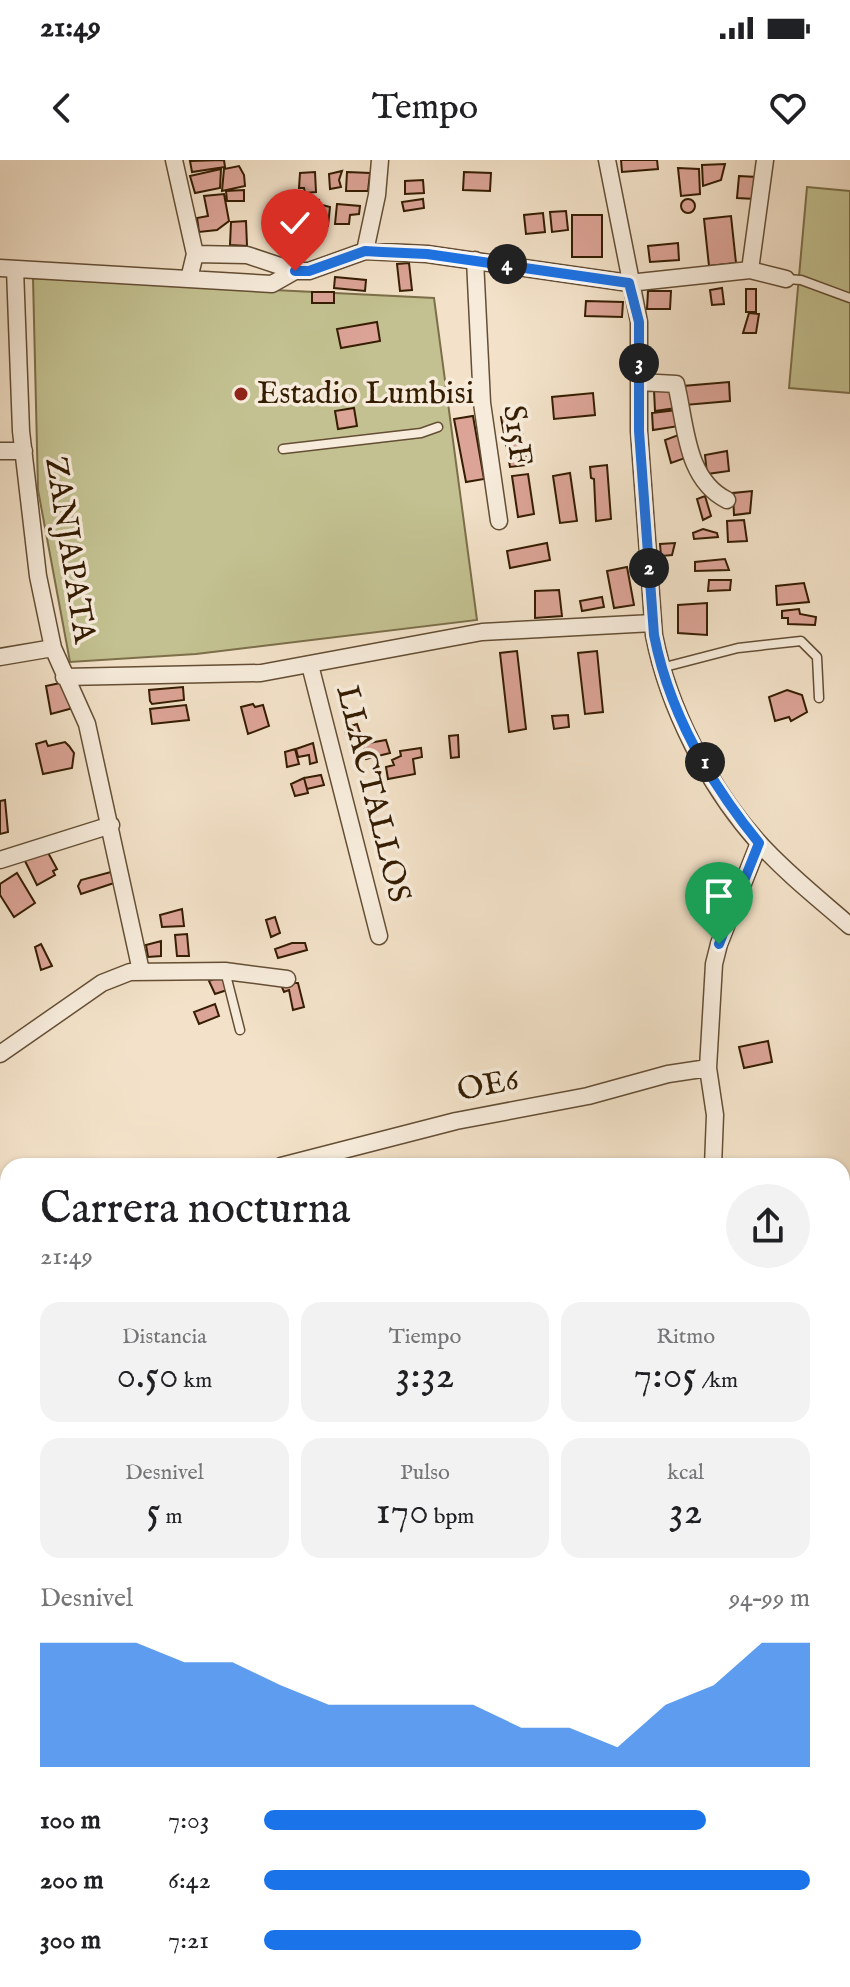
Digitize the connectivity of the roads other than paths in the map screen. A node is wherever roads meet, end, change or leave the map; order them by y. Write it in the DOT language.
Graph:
graph roads {
  1 [pos="174,160"];
  2 [pos="380,160"];
  3 [pos="607,160"];
  4 [pos="765,160"];
  5 [pos="365,251"];
  6 [pos="195,254"];
  7 [pos="475,260"];
  8 [pos="8,268"];
  9 [pos="750,270"];
  10 [pos="295,271"];
  11 [pos="189,279"];
  12 [pos="786,279"];
  13 [pos="629,283"];
  14 [pos="850,298"];
  15 [pos="639,382"];
  16 [pos="438,427"];
  17 [pos="283,449"];
  18 [pos="0,451"];
  19 [pos="24,451"];
  20 [pos="727,500"];
  21 [pos="499,521"];
  22 [pos="653,623"];
  23 [pos="53,648"];
  24 [pos="0,657"];
  25 [pos="310,665"];
  26 [pos="660,668"];
  27 [pos="64,677"];
  28 [pos="819,698"];
  29 [pos="111,825"];
  30 [pos="759,843"];
  31 [pos="0,860"];
  32 [pos="850,926"];
  33 [pos="379,936"];
  34 [pos="141,971"];
  35 [pos="225,971"];
  36 [pos="287,979"];
  37 [pos="240,1030"];
  38 [pos="0,1054"];
  39 [pos="708,1068"];
  40 [pos="312,1158"];
  41 [pos="713,1158"];
  1 -- 6 [label="street"];
  2 -- 5 [label="street"];
  3 -- 13 [label="street"];
  4 -- 9 [label="street"];
  5 -- 7 [label="street"];
  5 -- 10 [label="street"];
  6 -- 10 [label="street"];
  6 -- 11 [label="street"];
  7 -- 13 [label="street"];
  7 -- 21 [label="street, S15F"];
  8 -- 11 [label="street"];
  8 -- 19 [label="street, ZANJAPATA"];
  9 -- 12 [label="street"];
  9 -- 13 [label="street"];
  10 -- 11 [label="street"];
  12 -- 14 [label="lane"];
  13 -- 15 [label="street"];
  15 -- 20 [label="street"];
  15 -- 22 [label="street"];
  16 -- 17 [label="lane"];
  18 -- 19 [label="street"];
  19 -- 23 [label="street, ZANJAPATA"];
  22 -- 25 [label="street"];
  22 -- 26 [label="street"];
  23 -- 24 [label="street"];
  23 -- 27 [label="street, ZANJAPATA"];
  25 -- 27 [label="street"];
  25 -- 33 [label="street, LLACTALLOS"];
  26 -- 28 [label="lane"];
  26 -- 30 [label="street"];
  27 -- 29 [label="street, ZANJAPATA"];
  29 -- 31 [label="street"];
  29 -- 34 [label="street, ZANJAPATA"];
  30 -- 32 [label="street"];
  30 -- 39 [label="street"];
  34 -- 35 [label="street"];
  34 -- 38 [label="street"];
  35 -- 36 [label="street"];
  35 -- 37 [label="lane"];
  39 -- 40 [label="street, OE6"];
  39 -- 41 [label="street"];
}
